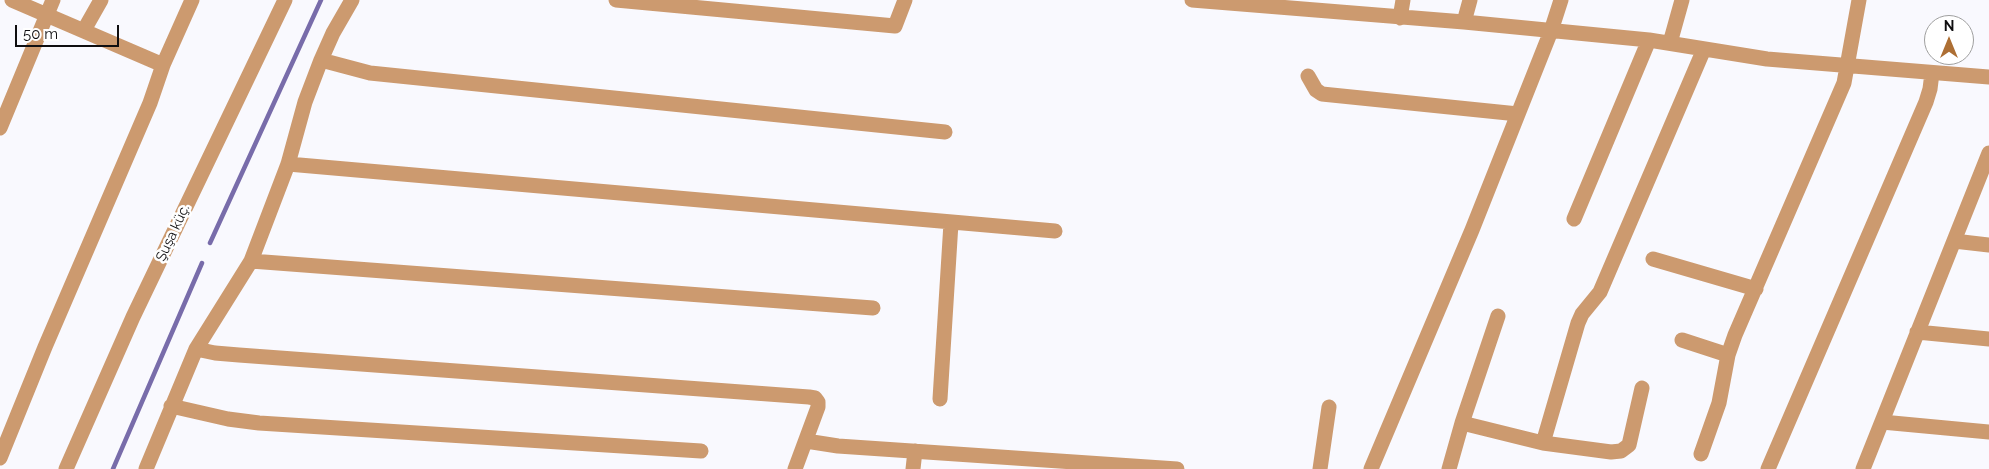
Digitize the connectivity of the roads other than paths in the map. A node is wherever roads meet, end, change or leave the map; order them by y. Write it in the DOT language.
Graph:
graph roads {
  1 [pos="12,0"];
  2 [pos="53,0"];
  3 [pos="101,0"];
  4 [pos="192,0"];
  5 [pos="285,0"];
  6 [pos="352,0"];
  7 [pos="616,0"];
  8 [pos="905,0"];
  9 [pos="1192,0"];
  10 [pos="1403,0"];
  11 [pos="1470,0"];
  12 [pos="1561,0"];
  13 [pos="1682,0"];
  14 [pos="1859,0"];
  15 [pos="1287,4"];
  16 [pos="47,16"];
  17 [pos="1400,18"];
  18 [pos="1464,22"];
  19 [pos="84,30"];
  20 [pos="1551,31"];
  21 [pos="1649,40"];
  22 [pos="1670,43"];
  23 [pos="1704,48"];
  24 [pos="321,60"];
  25 [pos="162,64"];
  26 [pos="1848,67"];
  27 [pos="1932,73"];
  28 [pos="1308,76"];
  29 [pos="1989,78"];
  30 [pos="1518,114"];
  31 [pos="0,128"];
  32 [pos="945,132"];
  33 [pos="1989,153"];
  34 [pos="288,164"];
  35 [pos="1574,220"];
  36 [pos="951,223"];
  37 [pos="1055,231"];
  38 [pos="1954,241"];
  39 [pos="1989,244"];
  40 [pos="1653,259"];
  41 [pos="251,261"];
  42 [pos="1756,289"];
  43 [pos="873,308"];
  44 [pos="1498,316"];
  45 [pos="1917,332"];
  46 [pos="1989,339"];
  47 [pos="1682,340"];
  48 [pos="196,349"];
  49 [pos="1728,355"];
  50 [pos="1642,388"];
  51 [pos="940,399"];
  52 [pos="171,406"];
  53 [pos="1329,408"];
  54 [pos="1882,422"];
  55 [pos="1462,424"];
  56 [pos="1989,432"];
  57 [pos="806,441"];
  58 [pos="1543,443"];
  59 [pos="701,450"];
  60 [pos="915,451"];
  61 [pos="1701,454"];
  62 [pos="0,458"];
  63 [pos="66,469"];
  64 [pos="146,469"];
  65 [pos="795,469"];
  66 [pos="913,469"];
  67 [pos="1177,469"];
  68 [pos="1320,469"];
  69 [pos="1371,469"];
  70 [pos="1449,469"];
  71 [pos="1768,469"];
  72 [pos="1863,469"];
  1 -- 16 [label="street"];
  2 -- 16 [label="street"];
  3 -- 19 [label="street"];
  4 -- 25 [label="street"];
  5 -- 63 [label="street, Şuşa küç."];
  6 -- 24 [label="street"];
  7 -- 8 [label="street"];
  9 -- 15 [label="street"];
  10 -- 17 [label="street"];
  11 -- 18 [label="street"];
  12 -- 20 [label="street"];
  13 -- 22 [label="street"];
  14 -- 26 [label="street"];
  15 -- 17 [label="street"];
  16 -- 19 [label="street"];
  16 -- 31 [label="street"];
  17 -- 18 [label="street"];
  18 -- 20 [label="street"];
  19 -- 25 [label="street"];
  20 -- 21 [label="street"];
  20 -- 30 [label="street"];
  21 -- 22 [label="street"];
  21 -- 35 [label="street"];
  22 -- 23 [label="street"];
  23 -- 26 [label="street"];
  23 -- 58 [label="street"];
  24 -- 32 [label="street"];
  24 -- 34 [label="street"];
  25 -- 62 [label="street"];
  26 -- 27 [label="street"];
  26 -- 42 [label="street"];
  27 -- 29 [label="street"];
  27 -- 71 [label="street"];
  28 -- 30 [label="street"];
  30 -- 69 [label="street"];
  33 -- 38 [label="street"];
  34 -- 36 [label="street"];
  34 -- 41 [label="street"];
  36 -- 37 [label="street"];
  36 -- 51 [label="street"];
  38 -- 39 [label="street"];
  38 -- 45 [label="street"];
  40 -- 42 [label="street"];
  41 -- 43 [label="street"];
  41 -- 48 [label="street"];
  42 -- 49 [label="street"];
  44 -- 55 [label="street"];
  45 -- 46 [label="street"];
  45 -- 54 [label="street"];
  47 -- 49 [label="street"];
  48 -- 52 [label="street"];
  48 -- 57 [label="street"];
  49 -- 61 [label="street"];
  50 -- 58 [label="street"];
  52 -- 59 [label="street"];
  52 -- 64 [label="street"];
  53 -- 68 [label="street"];
  54 -- 56 [label="street"];
  54 -- 72 [label="street"];
  55 -- 58 [label="street"];
  55 -- 70 [label="street"];
  57 -- 60 [label="street"];
  57 -- 65 [label="street"];
  60 -- 66 [label="street"];
  60 -- 67 [label="street"];
}
